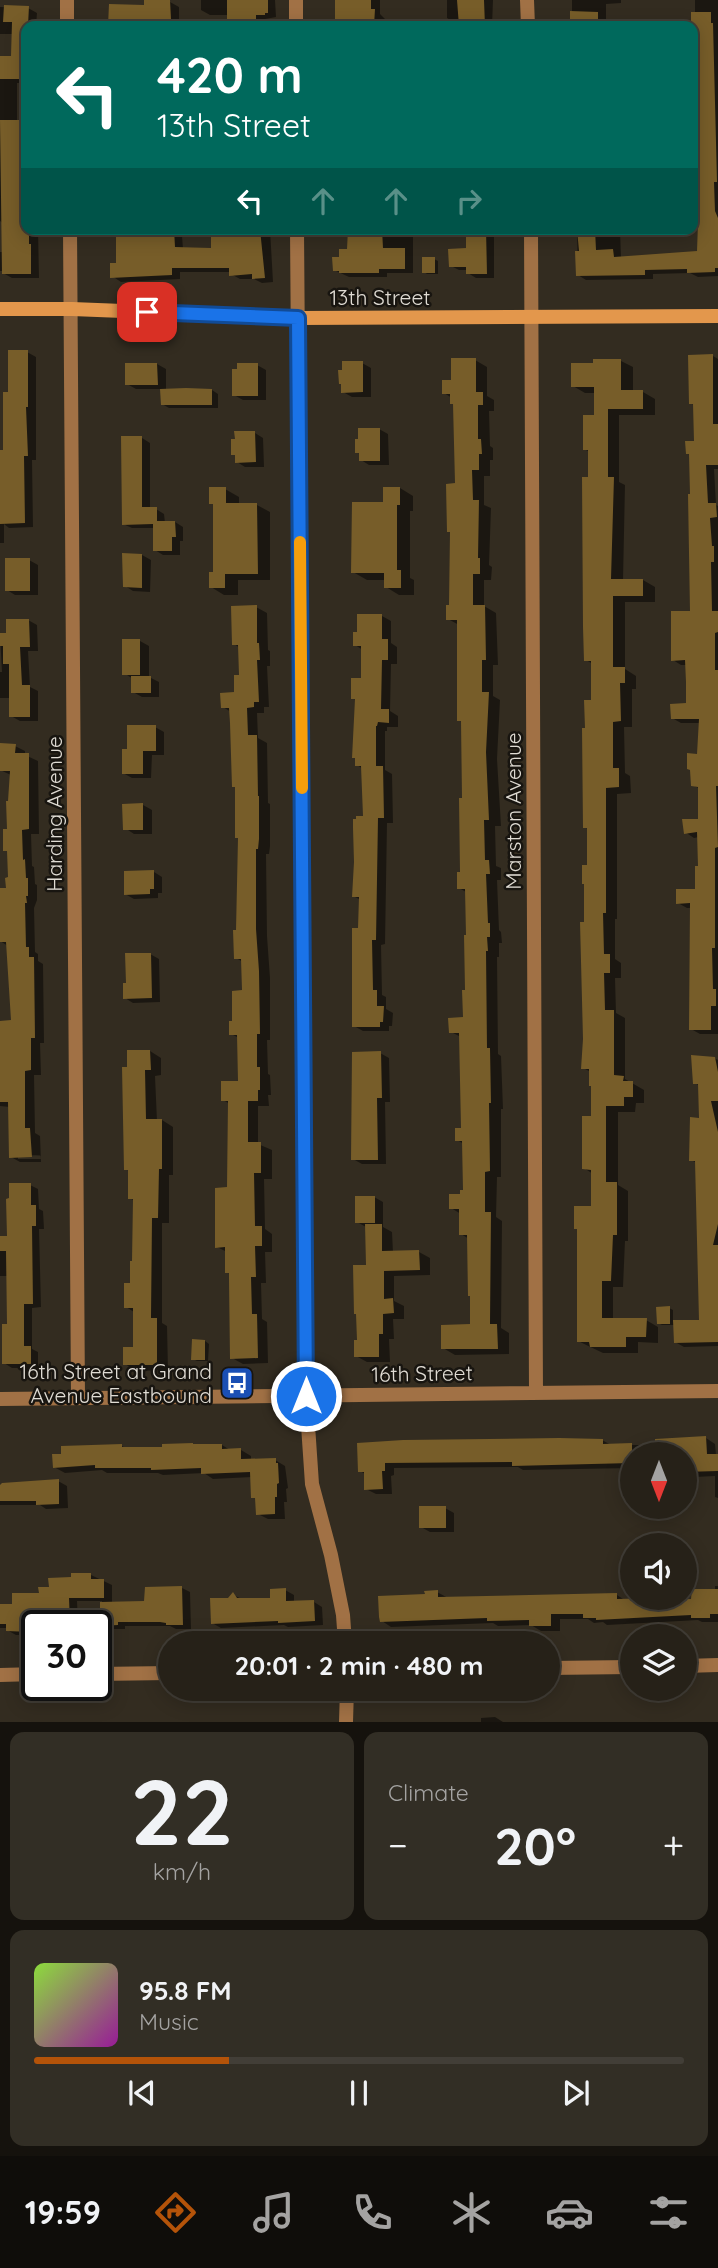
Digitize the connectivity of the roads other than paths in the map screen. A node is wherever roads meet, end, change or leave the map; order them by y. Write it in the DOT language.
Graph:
graph roads {
  1 [pos="66,0"];
  2 [pos="296,0"];
  3 [pos="527,0"];
  4 [pos="67,21"];
  5 [pos="296,21"];
  6 [pos="528,21"];
  7 [pos="70,235"];
  8 [pos="297,235"];
  9 [pos="531,235"];
  10 [pos="0,309"];
  11 [pos="72,309"];
  12 [pos="718,316"];
  13 [pos="533,317"];
  14 [pos="298,318"];
  15 [pos="718,1391"];
  16 [pos="536,1393"];
  17 [pos="306,1396"];
  18 [pos="78,1398"];
  19 [pos="0,1399"];
  20 [pos="345,1631"];
  21 [pos="718,1665"];
  22 [pos="697,1666"];
  23 [pos="620,1667"];
  24 [pos="560,1668"];
  25 [pos="158,1672"];
  26 [pos="21,1674"];
  27 [pos="112,1674"];
  28 [pos="0,1675"];
  29 [pos="347,1701"];
  30 [pos="346,1722"];
  1 -- 4 [label="street"];
  2 -- 5 [label="street"];
  3 -- 6 [label="street"];
  7 -- 11 [label="street, Harding Avenue"];
  8 -- 14 [label="street"];
  9 -- 13 [label="street, Marston Avenue"];
  10 -- 11 [label="main road, 13th Street"];
  11 -- 14 [label="main road, 13th Street"];
  11 -- 18 [label="street, Harding Avenue"];
  12 -- 13 [label="main road, 13th Street"];
  13 -- 14 [label="main road, 13th Street"];
  13 -- 16 [label="street, Marston Avenue"];
  14 -- 17 [label="street"];
  15 -- 16 [label="street, 16th Street"];
  16 -- 17 [label="street, 16th Street"];
  17 -- 18 [label="street, 16th Street"];
  17 -- 20 [label="street"];
  18 -- 19 [label="street, 16th Street"];
  21 -- 22 [label="street"];
  23 -- 24 [label="street"];
  25 -- 27 [label="street"];
  26 -- 28 [label="street"];
  29 -- 30 [label="street"];
}
